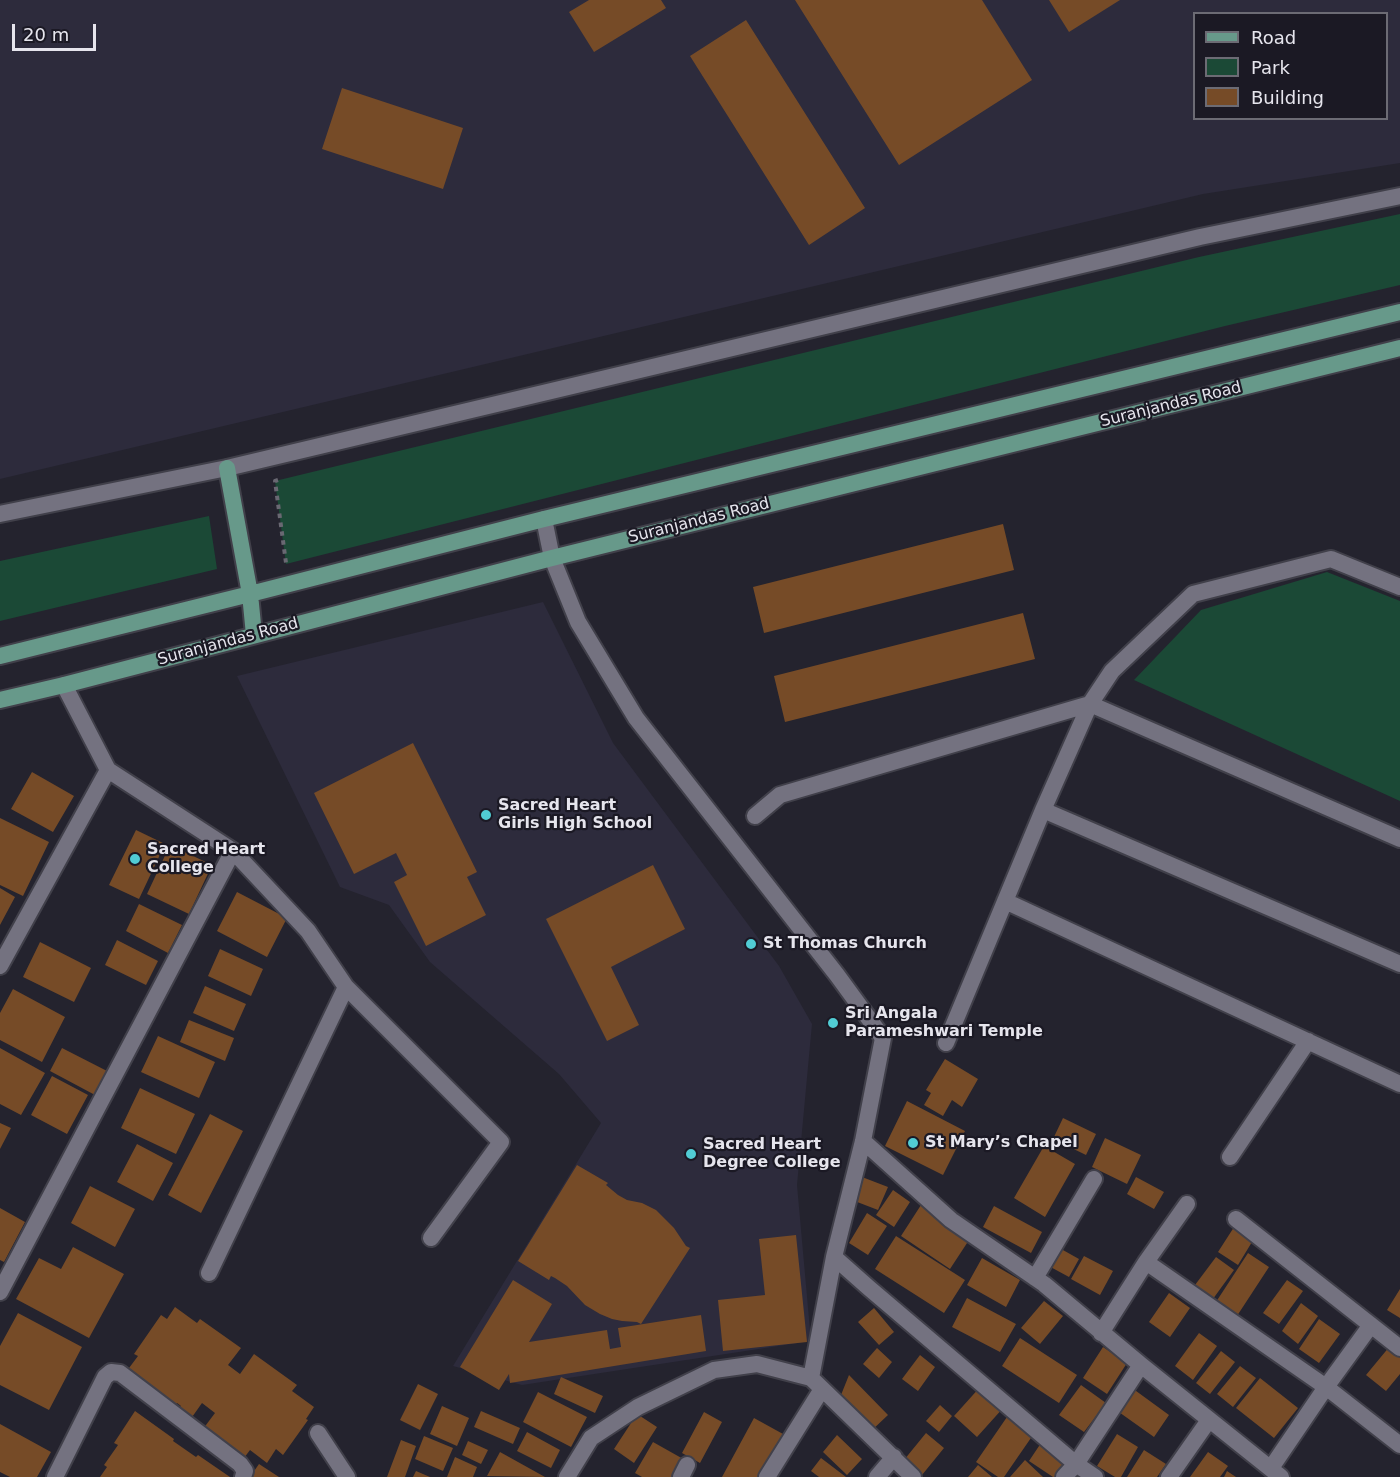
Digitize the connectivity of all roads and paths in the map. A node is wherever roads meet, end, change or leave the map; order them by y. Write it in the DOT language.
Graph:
graph roads {
  1 [pos="1400,196"];
  2 [pos="1400,312"];
  3 [pos="1400,348"];
  4 [pos="227,468"];
  5 [pos="287,478"];
  6 [pos="0,514"];
  7 [pos="544,519"];
  8 [pos="552,558"];
  9 [pos="286,564"];
  10 [pos="1400,587"];
  11 [pos="250,594"];
  12 [pos="255,635"];
  13 [pos="0,656"];
  14 [pos="63,685"];
  15 [pos="0,700"];
  16 [pos="1090,704"];
  17 [pos="108,770"];
  18 [pos="1043,810"];
  19 [pos="755,816"];
  20 [pos="1400,839"];
  21 [pos="233,851"];
  22 [pos="1005,901"];
  23 [pos="1400,964"];
  24 [pos="0,966"];
  25 [pos="345,987"];
  26 [pos="1308,1041"];
  27 [pos="946,1043"];
  28 [pos="1400,1084"];
  29 [pos="863,1141"];
  30 [pos="1230,1157"];
  31 [pos="1094,1179"];
  32 [pos="1187,1204"];
  33 [pos="1236,1219"];
  34 [pos="431,1238"];
  35 [pos="834,1257"];
  36 [pos="1146,1262"];
  37 [pos="209,1273"];
  38 [pos="1035,1278"];
  39 [pos="0,1292"];
  40 [pos="1371,1325"];
  41 [pos="1101,1333"];
  42 [pos="1400,1348"];
  43 [pos="1141,1365"];
  44 [pos="816,1384"];
  45 [pos="1326,1387"];
  46 [pos="1209,1420"];
  47 [pos="318,1433"];
  48 [pos="1400,1445"];
  49 [pos="894,1457"];
  50 [pos="1076,1464"];
  51 [pos="1276,1472"];
  52 [pos="55,1477"];
  53 [pos="243,1477"];
  54 [pos="347,1477"];
  55 [pos="567,1477"];
  56 [pos="767,1477"];
  57 [pos="877,1477"];
  58 [pos="913,1477"];
  59 [pos="1064,1477"];
  60 [pos="1095,1477"];
  61 [pos="1168,1477"];
  1 -- 4 [label="street"];
  2 -- 7 [label="main road"];
  3 -- 8 [label="main road, Suranjandas Road"];
  4 -- 6 [label="street"];
  4 -- 11 [label="main road"];
  5 -- 9 [label="path"];
  7 -- 8 [label="street"];
  7 -- 11 [label="main road"];
  8 -- 12 [label="main road, Suranjandas Road"];
  8 -- 29 [label="street"];
  10 -- 16 [label="street"];
  11 -- 12 [label="main road"];
  11 -- 13 [label="main road"];
  12 -- 14 [label="main road, Suranjandas Road"];
  14 -- 15 [label="main road, Suranjandas Road"];
  14 -- 17 [label="street"];
  16 -- 18 [label="street"];
  16 -- 19 [label="street"];
  16 -- 20 [label="street"];
  17 -- 21 [label="street"];
  17 -- 24 [label="street"];
  18 -- 22 [label="street"];
  18 -- 23 [label="street"];
  21 -- 25 [label="street"];
  21 -- 39 [label="street"];
  22 -- 26 [label="street"];
  22 -- 27 [label="street"];
  25 -- 34 [label="street"];
  25 -- 37 [label="street"];
  26 -- 28 [label="street"];
  26 -- 30 [label="street"];
  29 -- 35 [label="street"];
  29 -- 38 [label="street"];
  31 -- 38 [label="street"];
  32 -- 36 [label="street"];
  33 -- 40 [label="street"];
  35 -- 44 [label="street"];
  35 -- 50 [label="street"];
  36 -- 41 [label="street"];
  36 -- 45 [label="street"];
  38 -- 41 [label="street"];
  40 -- 42 [label="street"];
  40 -- 45 [label="street"];
  41 -- 43 [label="street"];
  43 -- 46 [label="street"];
  43 -- 50 [label="street"];
  44 -- 49 [label="street"];
  44 -- 55 [label="street"];
  44 -- 56 [label="street"];
  45 -- 48 [label="street"];
  45 -- 51 [label="street"];
  46 -- 51 [label="street"];
  46 -- 61 [label="street"];
  47 -- 54 [label="street"];
  49 -- 57 [label="street"];
  49 -- 58 [label="street"];
  50 -- 59 [label="street"];
  50 -- 60 [label="street"];
  52 -- 53 [label="street"];
}
